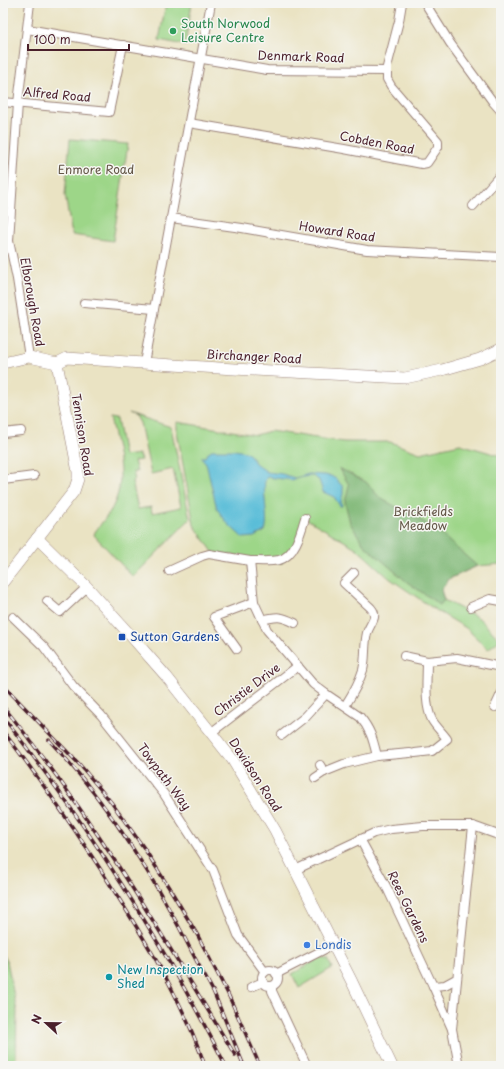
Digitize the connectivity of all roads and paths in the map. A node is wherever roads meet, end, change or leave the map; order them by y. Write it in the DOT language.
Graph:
graph roads {
  1 [pos="30,3"];
  2 [pos="211,3"];
  3 [pos="402,3"];
  4 [pos="425,3"];
  5 [pos="27,29"];
  6 [pos="123,45"];
  7 [pos="202,58"];
  8 [pos="387,71"];
  9 [pos="3,102"];
  10 [pos="18,103"];
  11 [pos="501,111"];
  12 [pos="190,123"];
  13 [pos="501,174"];
  14 [pos="473,206"];
  15 [pos="172,218"];
  16 [pos="7,253"];
  17 [pos="501,257"];
  18 [pos="84,303"];
  19 [pos="154,309"];
  20 [pos="501,349"];
  21 [pos="29,357"];
  22 [pos="3,363"];
  23 [pos="57,363"];
  24 [pos="144,363"];
  25 [pos="21,430"];
  26 [pos="3,433"];
  27 [pos="34,476"];
  28 [pos="3,480"];
  29 [pos="305,518"];
  30 [pos="37,538"];
  31 [pos="250,561"];
  32 [pos="169,571"];
  33 [pos="354,573"];
  34 [pos="3,582"];
  35 [pos="87,588"];
  36 [pos="47,601"];
  37 [pos="501,601"];
  38 [pos="254,602"];
  39 [pos="470,607"];
  40 [pos="13,617"];
  41 [pos="262,620"];
  42 [pos="295,623"];
  43 [pos="237,649"];
  44 [pos="404,656"];
  45 [pos="427,661"];
  46 [pos="298,666"];
  47 [pos="501,667"];
  48 [pos="326,694"];
  49 [pos="501,694"];
  50 [pos="346,706"];
  51 [pos="495,707"];
  52 [pos="212,732"];
  53 [pos="282,735"];
  54 [pos="377,756"];
  55 [pos="315,778"];
  56 [pos="473,826"];
  57 [pos="501,836"];
  58 [pos="360,839"];
  59 [pos="295,870"];
  60 [pos="333,945"];
  61 [pos="264,972"];
  62 [pos="276,974"];
  63 [pos="456,979"];
  64 [pos="263,982"];
  65 [pos="272,986"];
  66 [pos="432,986"];
  67 [pos="252,987"];
  68 [pos="452,1029"];
  69 [pos="307,1066"];
  70 [pos="392,1066"];
  71 [pos="459,1066"];
  1 -- 5 [label="street, Elborough Road"];
  2 -- 7 [label="street"];
  3 -- 8 [label="street"];
  4 -- 11 [label="street"];
  5 -- 6 [label="street, Denmark Road"];
  5 -- 10 [label="street, Elborough Road"];
  6 -- 7 [label="street, Denmark Road"];
  6 -- 10 [label="street, Alfred Road"];
  7 -- 8 [label="street, Denmark Road"];
  7 -- 12 [label="street"];
  8 -- 12 [label="street, Cobden Road"];
  9 -- 10 [label="street, Alfred Road"];
  10 -- 16 [label="street, Elborough Road"];
  12 -- 15 [label="street"];
  13 -- 14 [label="street"];
  15 -- 17 [label="street, Howard Road"];
  15 -- 19 [label="street"];
  16 -- 21 [label="street, Elborough Road"];
  18 -- 19 [label="street"];
  19 -- 24 [label="street"];
  20 -- 24 [label="street, Birchanger Road"];
  21 -- 22 [label="street, Birchanger Road"];
  21 -- 23 [label="street, Birchanger Road"];
  23 -- 24 [label="street, Birchanger Road"];
  23 -- 30 [label="street, Tennison Road"];
  25 -- 26 [label="street"];
  27 -- 28 [label="street"];
  29 -- 31 [label="street"];
  30 -- 34 [label="street, Tennison Road"];
  30 -- 35 [label="street, Davidson Road"];
  31 -- 32 [label="street"];
  31 -- 38 [label="street, Christie Drive"];
  33 -- 50 [label="street"];
  35 -- 36 [label="street"];
  35 -- 52 [label="street, Davidson Road"];
  37 -- 39 [label="street"];
  38 -- 41 [label="street, Christie Drive"];
  38 -- 43 [label="street"];
  40 -- 61 [label="street, Towpath Way"];
  41 -- 42 [label="street"];
  41 -- 46 [label="street, Christie Drive"];
  44 -- 45 [label="street"];
  45 -- 47 [label="street"];
  45 -- 54 [label="street"];
  46 -- 48 [label="street"];
  46 -- 52 [label="street, Christie Drive"];
  48 -- 50 [label="street"];
  48 -- 53 [label="street"];
  49 -- 51 [label="street"];
  50 -- 54 [label="street"];
  52 -- 59 [label="street, Davidson Road"];
  54 -- 55 [label="street"];
  56 -- 57 [label="street"];
  56 -- 58 [label="street"];
  56 -- 63 [label="street, Rees Gardens"];
  58 -- 59 [label="street"];
  58 -- 66 [label="street, Rees Gardens"];
  59 -- 60 [label="street, Davidson Road"];
  60 -- 62 [label="street"];
  60 -- 70 [label="street, Davidson Road"];
  61 -- 62 [label="street"];
  61 -- 64 [label="street"];
  62 -- 65 [label="street"];
  63 -- 66 [label="street"];
  63 -- 68 [label="street, Rees Gardens"];
  64 -- 65 [label="street"];
  64 -- 67 [label="street"];
  65 -- 69 [label="street"];
  66 -- 68 [label="street, Rees Gardens"];
  68 -- 71 [label="street, Rees Gardens"];
}
